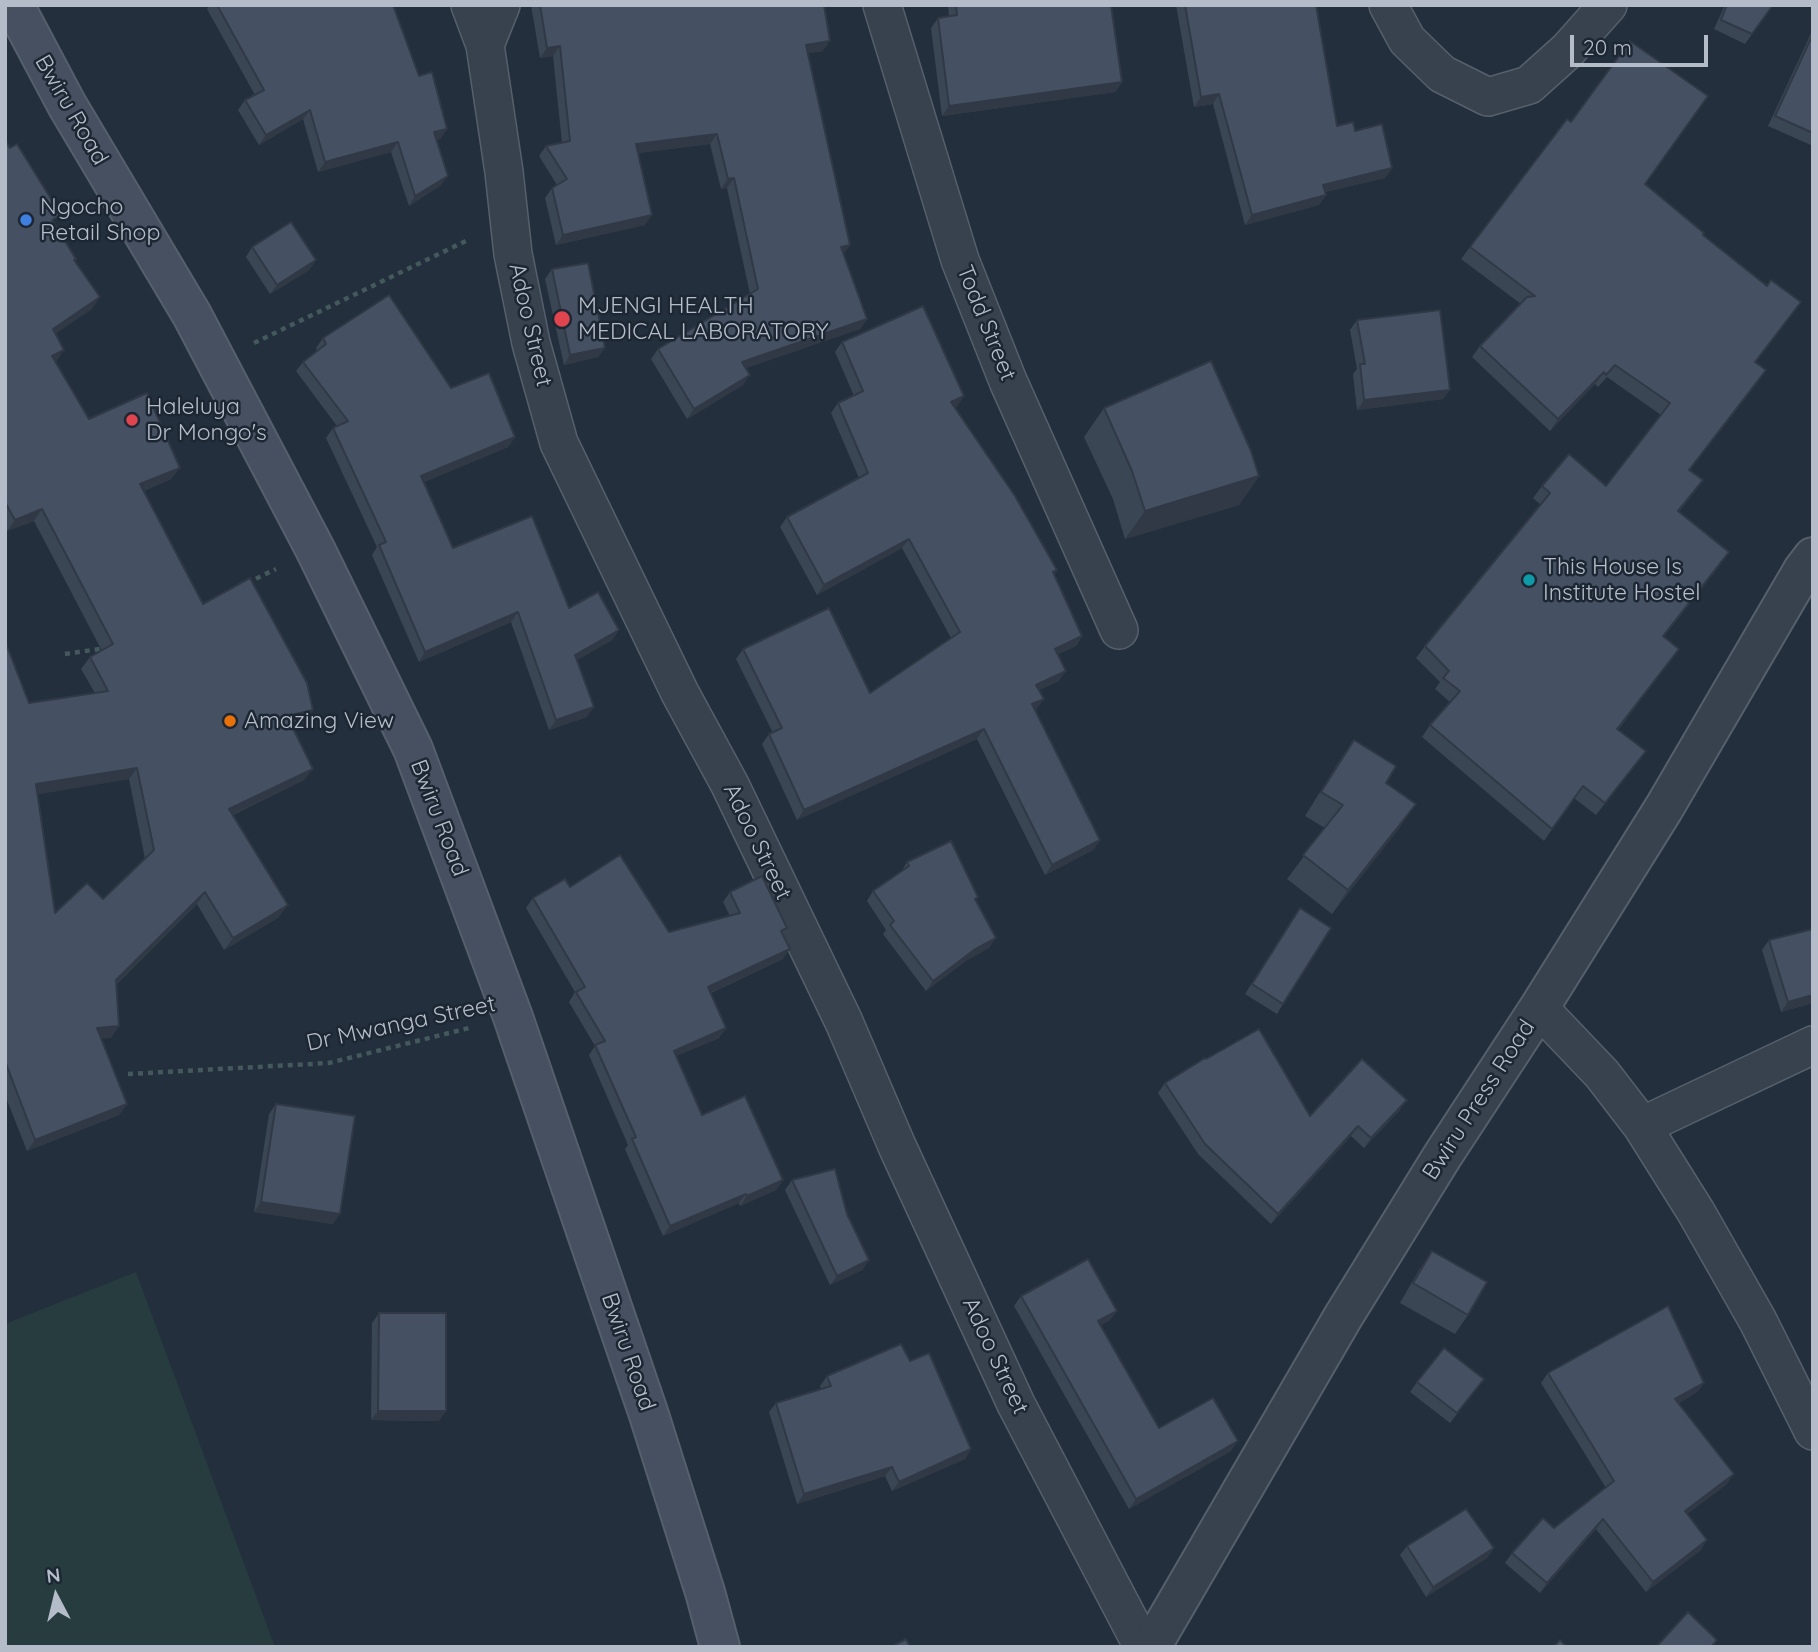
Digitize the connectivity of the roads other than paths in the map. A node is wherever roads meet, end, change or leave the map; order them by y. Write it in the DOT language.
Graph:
graph roads {
  1 [pos="14,5"];
  2 [pos="470,5"];
  3 [pos="501,5"];
  4 [pos="882,5"];
  5 [pos="1388,5"];
  6 [pos="1608,5"];
  7 [pos="485,45"];
  8 [pos="1813,557"];
  9 [pos="1119,630"];
  10 [pos="1539,1008"];
  11 [pos="1813,1045"];
  12 [pos="1642,1126"];
  13 [pos="1813,1431"];
  14 [pos="720,1647"];
  15 [pos="1143,1647"];
  16 [pos="1150,1647"];
  1 -- 14 [label="main road, Bwiru Road"];
  2 -- 7 [label="street, Adoo Street"];
  3 -- 7 [label="street"];
  4 -- 9 [label="street, Todd Street"];
  5 -- 6 [label="street"];
  7 -- 15 [label="street, Adoo Street"];
  8 -- 10 [label="street, Bwiru Press Road"];
  10 -- 12 [label="street"];
  10 -- 16 [label="street, Bwiru Press Road"];
  11 -- 12 [label="street"];
  12 -- 13 [label="street"];
}
